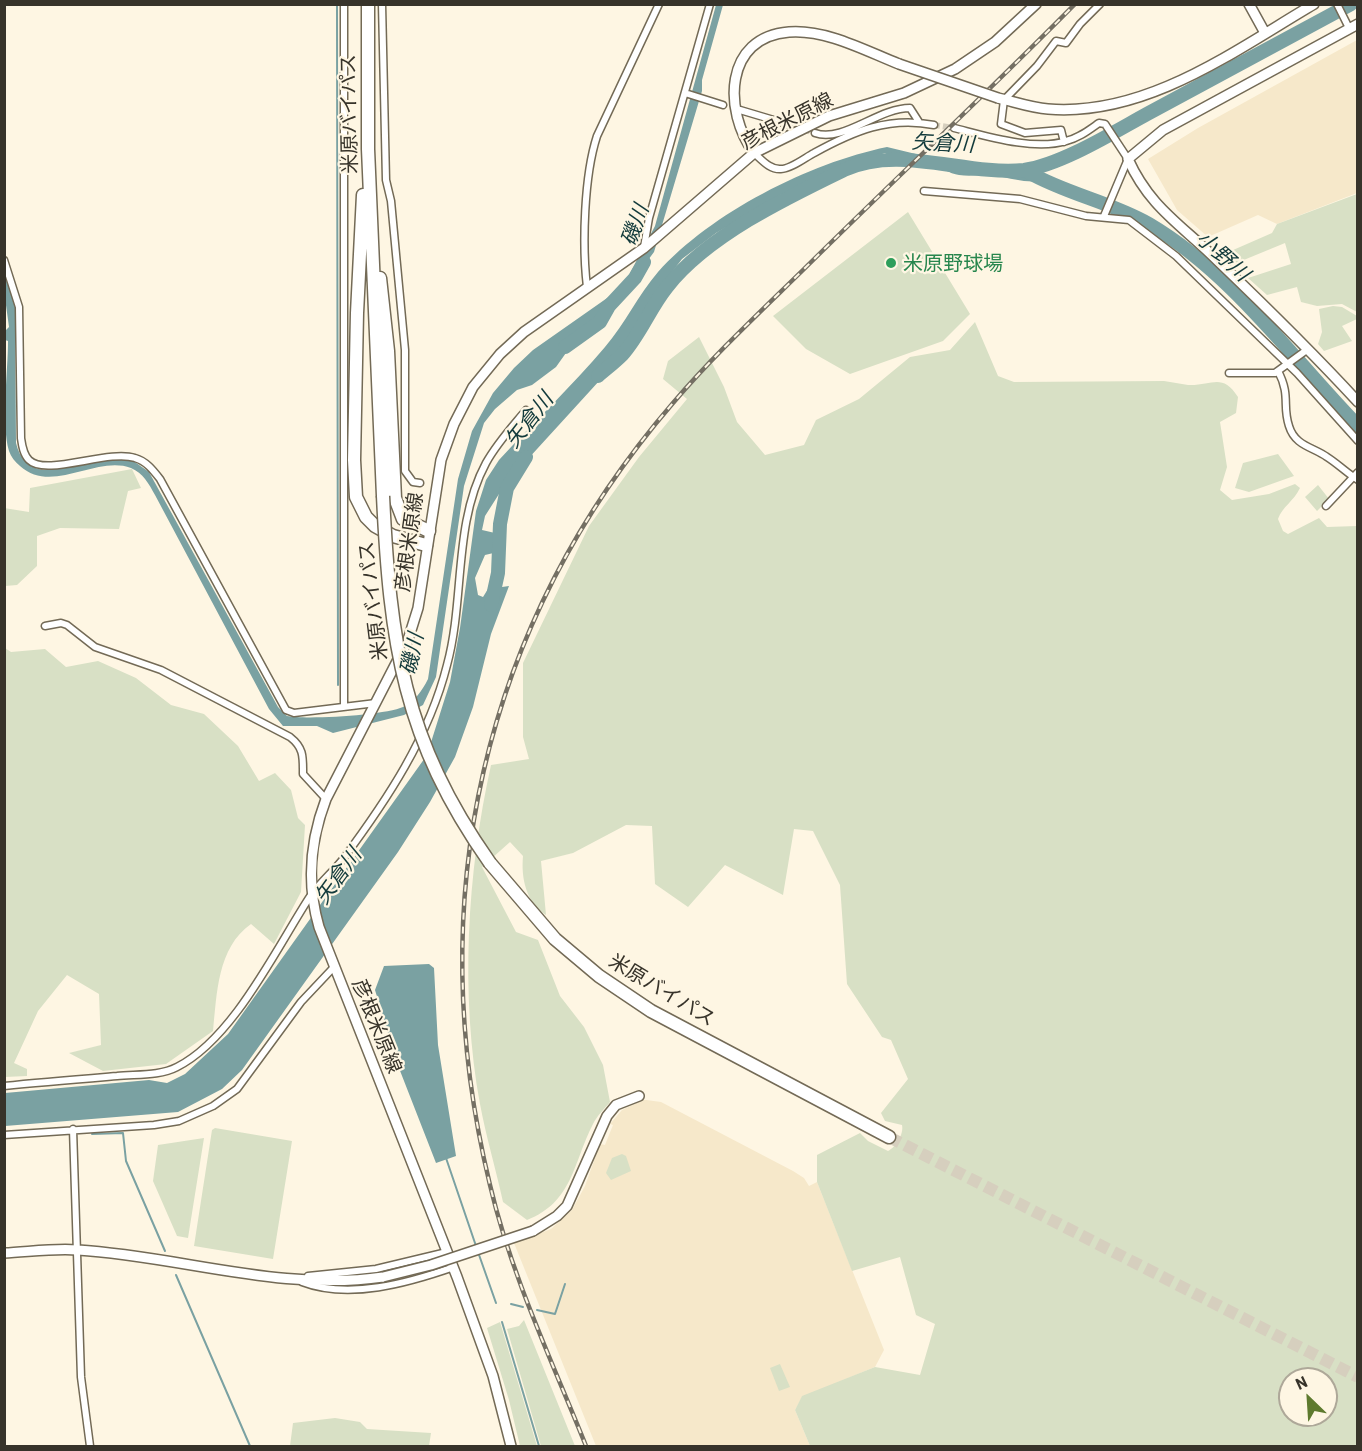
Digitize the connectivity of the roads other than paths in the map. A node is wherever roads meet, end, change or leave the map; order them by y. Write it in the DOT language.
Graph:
graph roads {
  1 [pos="344,4"];
  2 [pos="368,4"];
  3 [pos="382,4"];
  4 [pos="658,4"];
  5 [pos="710,4"];
  6 [pos="1036,4"];
  7 [pos="1100,4"];
  8 [pos="1249,4"];
  9 [pos="1314,4"];
  10 [pos="1337,4"];
  11 [pos="1351,25"];
  12 [pos="1265,33"];
  13 [pos="687,93"];
  14 [pos="1001,99"];
  15 [pos="723,105"];
  16 [pos="740,110"];
  17 [pos="919,122"];
  18 [pos="787,124"];
  19 [pos="934,124"];
  20 [pos="954,128"];
  21 [pos="815,133"];
  22 [pos="1064,142"];
  23 [pos="368,149"];
  24 [pos="754,153"];
  25 [pos="1128,159"];
  26 [pos="924,191"];
  27 [pos="371,209"];
  28 [pos="1104,216"];
  29 [pos="644,248"];
  30 [pos="4,260"];
  31 [pos="587,287"];
  32 [pos="1306,350"];
  33 [pos="1288,364"];
  34 [pos="1278,371"];
  35 [pos="1229,373"];
  36 [pos="1358,402"];
  37 [pos="525,410"];
  38 [pos="1358,441"];
  39 [pos="1356,476"];
  40 [pos="420,483"];
  41 [pos="1326,506"];
  42 [pos="429,531"];
  43 [pos="426,545"];
  44 [pos="45,626"];
  45 [pos="375,706"];
  46 [pos="344,707"];
  47 [pos="326,799"];
  48 [pos="312,898"];
  49 [pos="333,963"];
  50 [pos="4,1086"];
  51 [pos="639,1095"];
  52 [pos="73,1129"];
  53 [pos="4,1135"];
  54 [pos="889,1137"];
  55 [pos="77,1250"];
  56 [pos="447,1252"];
  57 [pos="4,1253"];
  58 [pos="454,1268"];
  59 [pos="293,1278"];
  60 [pos="90,1446"];
  61 [pos="511,1446"];
  1 -- 46 [label="street"];
  2 -- 23 [label="highway, 米原バイパス"];
  3 -- 40 [label="street"];
  4 -- 31 [label="street"];
  5 -- 13 [label="street"];
  6 -- 24 [label="street, 彦根米原線"];
  7 -- 14 [label="street"];
  8 -- 12 [label="street"];
  9 -- 12 [label="street"];
  10 -- 11 [label="street"];
  11 -- 25 [label="street"];
  12 -- 14 [label="street"];
  13 -- 15 [label="street"];
  13 -- 29 [label="street"];
  14 -- 22 [label="street"];
  14 -- 24 [label="street, bridge"];
  16 -- 18 [label="street"];
  17 -- 19 [label="street"];
  17 -- 21 [label="street"];
  17 -- 24 [label="street"];
  20 -- 22 [label="street"];
  22 -- 25 [label="street"];
  23 -- 27 [label="highway, 米原バイパス"];
  23 -- 43 [label="highway"];
  24 -- 29 [label="street, 彦根米原線"];
  25 -- 28 [label="street"];
  25 -- 32 [label="street"];
  26 -- 28 [label="street"];
  27 -- 42 [label="highway"];
  27 -- 54 [label="highway, 米原バイパス, bridge"];
  28 -- 33 [label="street"];
  29 -- 31 [label="street, 彦根米原線"];
  30 -- 46 [label="street"];
  31 -- 42 [label="street, 彦根米原線"];
  32 -- 33 [label="street"];
  32 -- 36 [label="street"];
  33 -- 34 [label="street"];
  33 -- 38 [label="street"];
  34 -- 35 [label="street"];
  34 -- 39 [label="street"];
  37 -- 48 [label="street"];
  39 -- 41 [label="street"];
  42 -- 43 [label="street, 彦根米原線"];
  43 -- 45 [label="street, 彦根米原線"];
  44 -- 47 [label="street"];
  45 -- 46 [label="street"];
  45 -- 47 [label="street, 彦根米原線"];
  47 -- 48 [label="street, 彦根米原線"];
  48 -- 49 [label="street, 彦根米原線"];
  48 -- 50 [label="street"];
  49 -- 52 [label="street"];
  49 -- 56 [label="street, 彦根米原線"];
  51 -- 59 [label="street, bridge"];
  52 -- 53 [label="street"];
  52 -- 55 [label="street"];
  55 -- 57 [label="street"];
  55 -- 59 [label="street"];
  55 -- 60 [label="street"];
  56 -- 58 [label="street, 彦根米原線"];
  56 -- 59 [label="street"];
  58 -- 59 [label="street"];
  58 -- 61 [label="street, 彦根米原線"];
}
